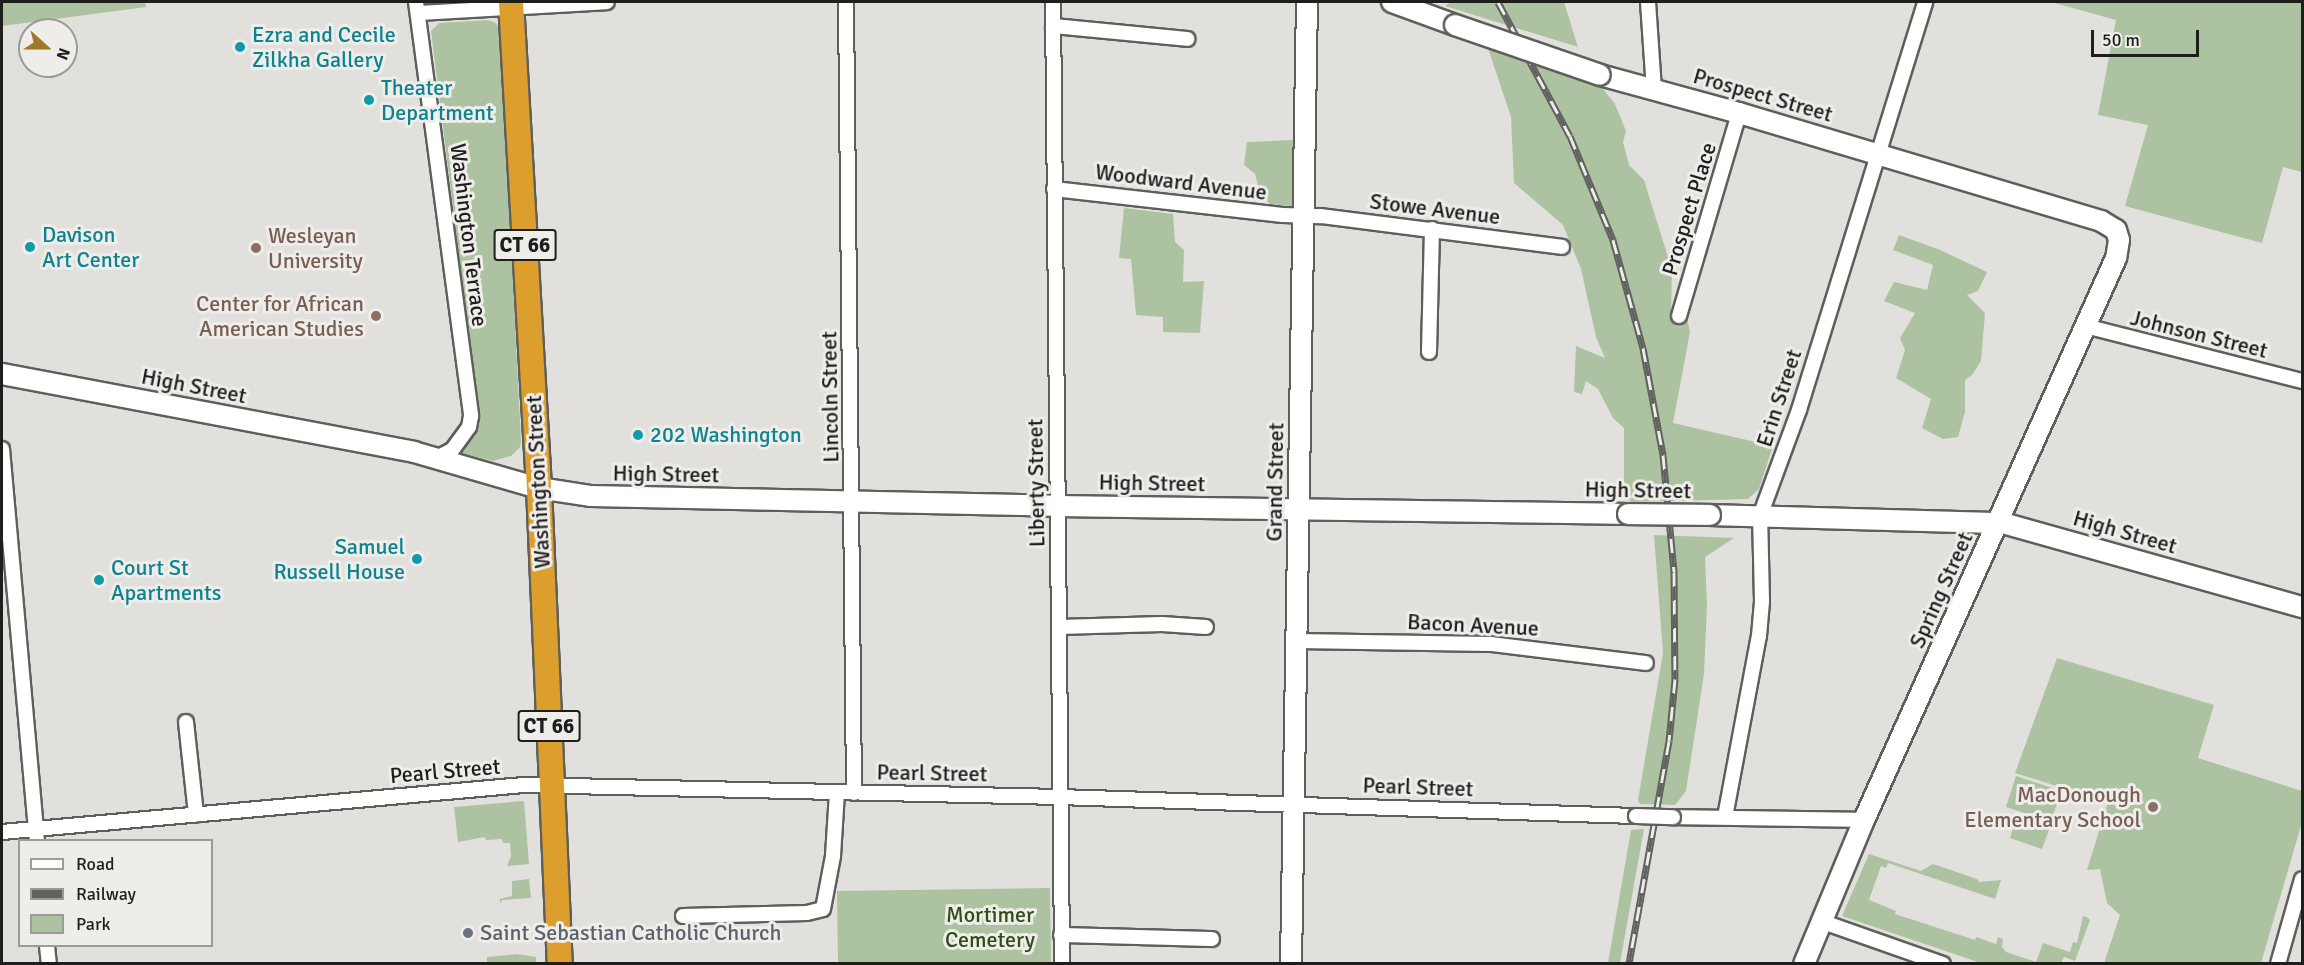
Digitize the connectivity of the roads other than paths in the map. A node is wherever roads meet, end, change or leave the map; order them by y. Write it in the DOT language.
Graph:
graph roads {
  1 [pos="607,2"];
  2 [pos="846,2"];
  3 [pos="1053,2"];
  4 [pos="1307,2"];
  5 [pos="1392,2"];
  6 [pos="1648,2"];
  7 [pos="1925,2"];
  8 [pos="566,3"];
  9 [pos="511,4"];
  10 [pos="417,7"];
  11 [pos="1053,26"];
  12 [pos="1187,39"];
  13 [pos="1654,88"];
  14 [pos="1739,113"];
  15 [pos="1877,154"];
  16 [pos="1054,189"];
  17 [pos="1303,215"];
  18 [pos="1432,229"];
  19 [pos="2118,235"];
  20 [pos="1562,247"];
  21 [pos="1679,316"];
  22 [pos="2085,326"];
  23 [pos="1429,352"];
  24 [pos="2,374"];
  25 [pos="2302,381"];
  26 [pos="2,449"];
  27 [pos="436,458"];
  28 [pos="539,488"];
  29 [pos="852,501"];
  30 [pos="1057,506"];
  31 [pos="1299,509"];
  32 [pos="1760,516"];
  33 [pos="1997,522"];
  34 [pos="2302,607"];
  35 [pos="1059,627"];
  36 [pos="1206,627"];
  37 [pos="1297,641"];
  38 [pos="1646,663"];
  39 [pos="186,722"];
  40 [pos="552,785"];
  41 [pos="837,792"];
  42 [pos="854,792"];
  43 [pos="1059,797"];
  44 [pos="1293,804"];
  45 [pos="196,814"];
  46 [pos="1725,817"];
  47 [pos="1864,820"];
  48 [pos="2,832"];
  49 [pos="37,835"];
  50 [pos="2302,879"];
  51 [pos="683,916"];
  52 [pos="1822,922"];
  53 [pos="1061,935"];
  54 [pos="1212,939"];
  55 [pos="47,947"];
  56 [pos="49,963"];
  57 [pos="560,963"];
  58 [pos="1062,963"];
  59 [pos="1291,963"];
  60 [pos="1804,963"];
  61 [pos="1943,963"];
  62 [pos="2278,963"];
  1 -- 8 [label="street"];
  2 -- 29 [label="street, Lincoln Street"];
  3 -- 11 [label="street, Liberty Street"];
  4 -- 17 [label="street, Grand Street"];
  5 -- 13 [label="street, Prospect Street, bridge"];
  6 -- 13 [label="street"];
  7 -- 15 [label="street, Erin Street"];
  8 -- 9 [label="street"];
  9 -- 10 [label="street"];
  9 -- 28 [label="highway, Washington Street / CT 66"];
  10 -- 27 [label="street, Washington Terrace"];
  11 -- 12 [label="street"];
  11 -- 16 [label="street, Liberty Street"];
  13 -- 14 [label="street, Prospect Street"];
  14 -- 15 [label="street, Prospect Street"];
  14 -- 21 [label="street, Prospect Place"];
  15 -- 19 [label="street, Prospect Street"];
  15 -- 32 [label="street, Erin Street"];
  16 -- 17 [label="street, Woodward Avenue"];
  16 -- 30 [label="street, Liberty Street"];
  17 -- 18 [label="street, Stowe Avenue"];
  17 -- 31 [label="street, Grand Street"];
  18 -- 20 [label="street, Stowe Avenue"];
  18 -- 23 [label="street"];
  19 -- 22 [label="street, Spring Street"];
  22 -- 25 [label="street, Johnson Street"];
  22 -- 33 [label="street, Spring Street"];
  24 -- 27 [label="street, High Street"];
  26 -- 49 [label="street"];
  27 -- 28 [label="street, High Street"];
  28 -- 29 [label="street, High Street"];
  28 -- 40 [label="highway, Washington Street / CT 66"];
  29 -- 30 [label="street, High Street"];
  29 -- 42 [label="street, Lincoln Street"];
  30 -- 31 [label="street, High Street"];
  30 -- 35 [label="street, Liberty Street"];
  31 -- 32 [label="street, High Street, bridge"];
  31 -- 37 [label="street, Grand Street"];
  32 -- 33 [label="street, High Street"];
  32 -- 46 [label="street, Erin Street"];
  33 -- 34 [label="street, High Street"];
  33 -- 47 [label="street, Spring Street"];
  35 -- 36 [label="street"];
  35 -- 43 [label="street, Liberty Street"];
  37 -- 38 [label="street, Bacon Avenue"];
  37 -- 44 [label="street, Grand Street"];
  39 -- 45 [label="street"];
  40 -- 41 [label="street, Pearl Street"];
  40 -- 45 [label="street, Pearl Street"];
  40 -- 57 [label="highway, Washington Street / CT 66"];
  41 -- 42 [label="street, Pearl Street"];
  41 -- 51 [label="street"];
  42 -- 43 [label="street, Pearl Street"];
  43 -- 44 [label="street, Pearl Street"];
  43 -- 53 [label="street, Liberty Street"];
  44 -- 46 [label="street, Pearl Street, bridge"];
  44 -- 59 [label="street, Grand Street"];
  45 -- 49 [label="street, Pearl Street"];
  46 -- 47 [label="street, Pearl Street"];
  47 -- 52 [label="street, Spring Street"];
  48 -- 49 [label="street, Pearl Street"];
  50 -- 62 [label="street"];
  52 -- 60 [label="street, Spring Street"];
  52 -- 61 [label="street"];
  53 -- 54 [label="street"];
  53 -- 58 [label="street, Liberty Street"];
  55 -- 56 [label="street"];
}
